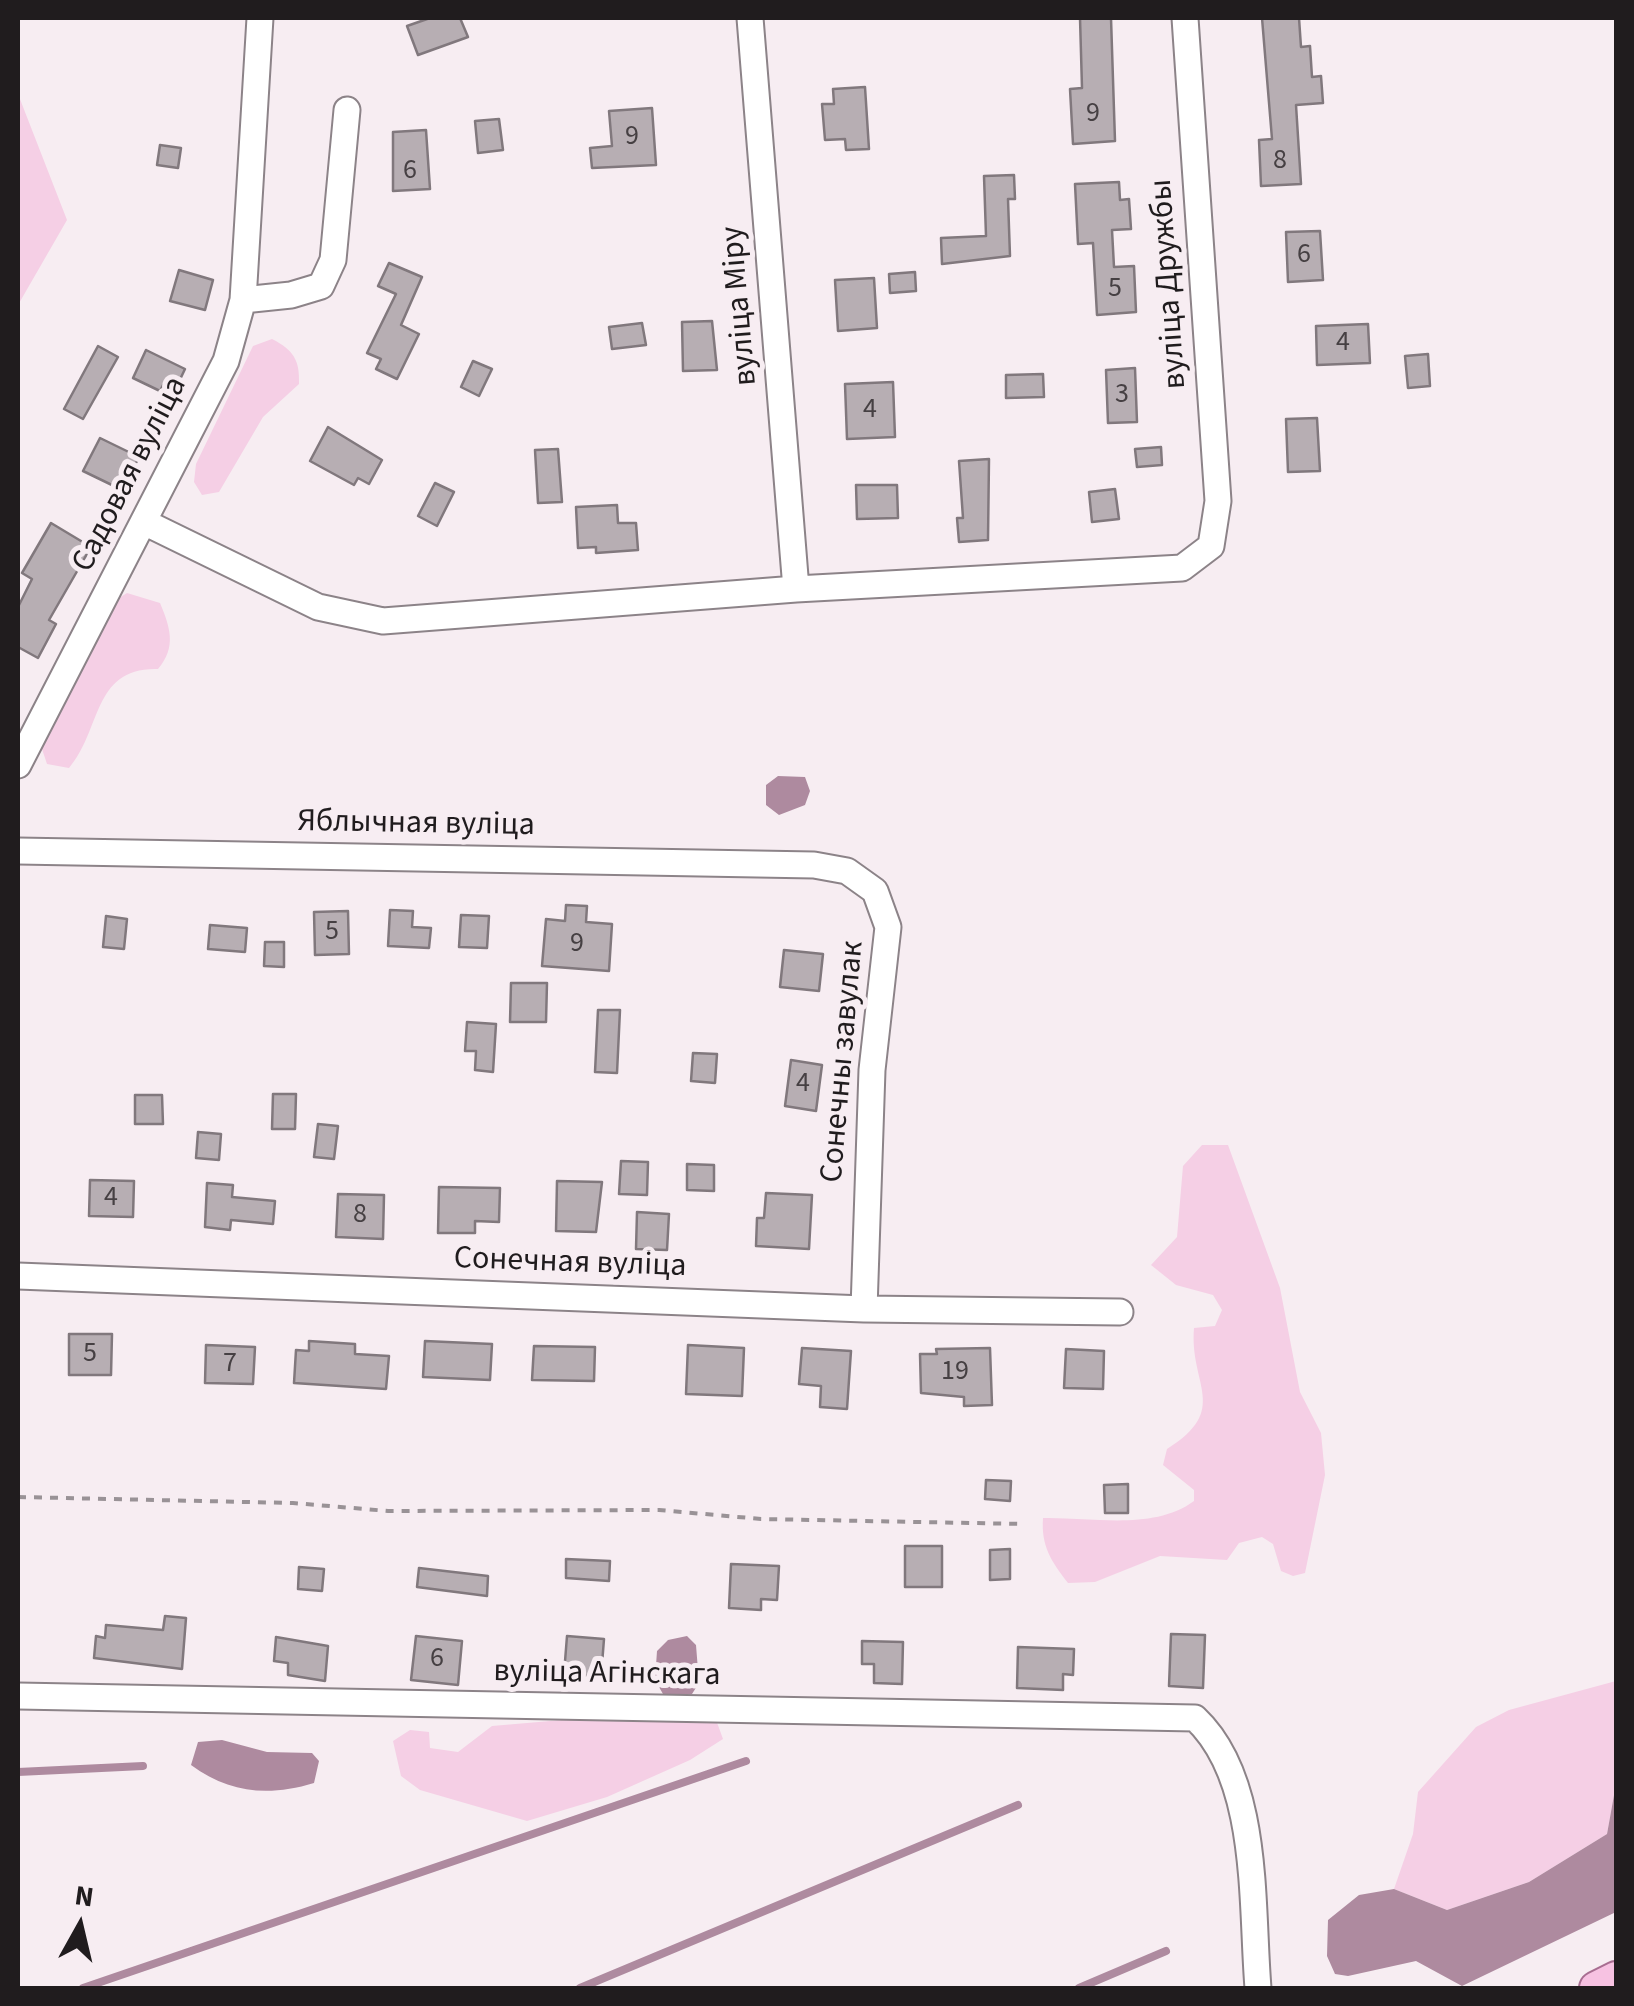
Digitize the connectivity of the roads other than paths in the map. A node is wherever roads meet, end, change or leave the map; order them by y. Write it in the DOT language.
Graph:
graph roads {
  1 [pos="260,18"];
  2 [pos="750,18"];
  3 [pos="1185,18"];
  4 [pos="346,110"];
  5 [pos="243,300"];
  6 [pos="144,522"];
  7 [pos="796,590"];
  8 [pos="18,766"];
  9 [pos="18,850"];
  10 [pos="814,865"];
  11 [pos="18,1276"];
  12 [pos="864,1309"];
  13 [pos="1120,1312"];
  14 [pos="18,1696"];
  15 [pos="1616,1978"];
  16 [pos="1258,1988"];
  17 [pos="1596,1988"];
  1 -- 5 [label="street, Садовая вуліца"];
  2 -- 7 [label="street, вуліца Міру"];
  3 -- 7 [label="street, вуліца Дружбы"];
  4 -- 5 [label="street"];
  5 -- 6 [label="street, Садовая вуліца"];
  6 -- 7 [label="street"];
  6 -- 8 [label="street, Садовая вуліца"];
  9 -- 10 [label="street, Яблычная вуліца"];
  10 -- 12 [label="street, Сонечны завулак"];
  11 -- 12 [label="street, Сонечная вуліца"];
  12 -- 13 [label="street, Сонечная вуліца"];
  14 -- 16 [label="street, вуліца Агінскага"];
  15 -- 17 [label="main road"];
}
